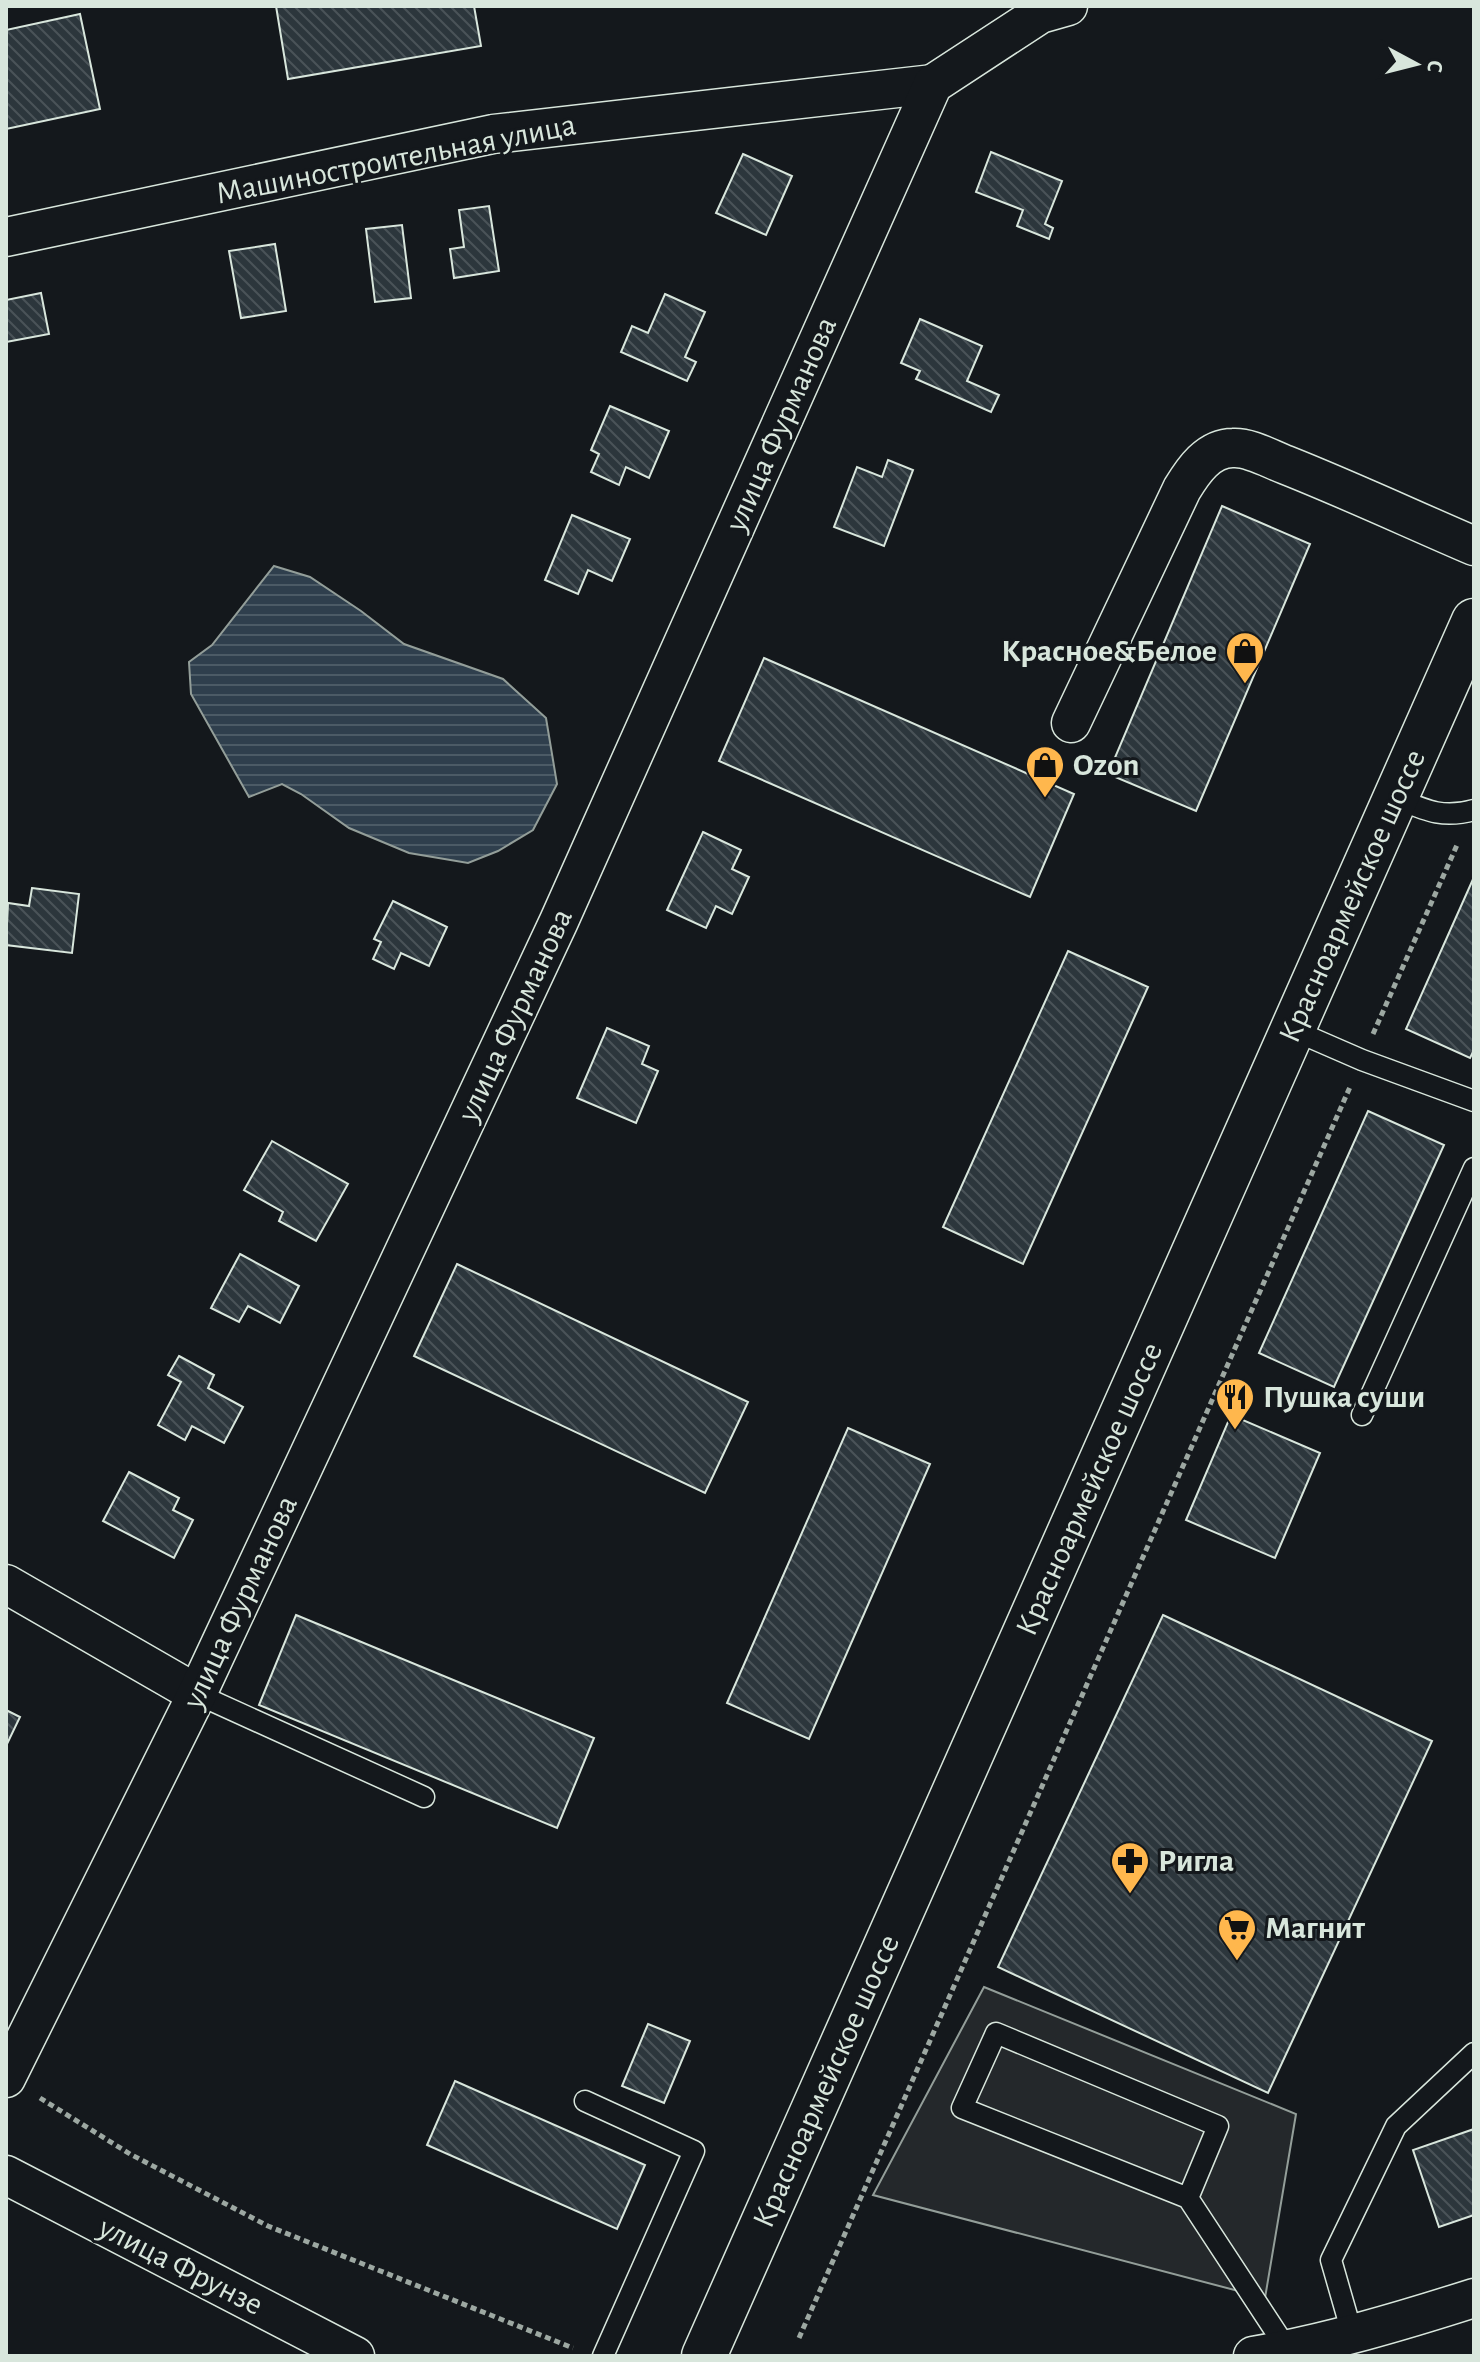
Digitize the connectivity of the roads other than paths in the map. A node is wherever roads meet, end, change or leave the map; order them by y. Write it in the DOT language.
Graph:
graph roads {
  1 [pos="1068,6"];
  2 [pos="933,84"];
  3 [pos="6,237"];
  4 [pos="1474,546"];
  5 [pos="1474,621"];
  6 [pos="1071,723"];
  7 [pos="1396,798"];
  8 [pos="1473,810"];
  9 [pos="1293,1030"];
  10 [pos="1474,1101"];
  11 [pos="1474,1168"];
  12 [pos="1362,1415"];
  13 [pos="6,1584"];
  14 [pos="197,1694"];
  15 [pos="424,1797"];
  16 [pos="1474,2053"];
  17 [pos="6,2077"];
  18 [pos="585,2101"];
  19 [pos="6,2175"];
  20 [pos="1188,2198"];
  21 [pos="1474,2298"];
  22 [pos="1352,2333"];
  23 [pos="1277,2354"];
  24 [pos="355,2356"];
  25 [pos="603,2356"];
  26 [pos="704,2356"];
  1 -- 2 [label="street"];
  2 -- 3 [label="street, Машиностроительная улица"];
  2 -- 14 [label="street, улица Фурманова"];
  4 -- 6 [label="street"];
  5 -- 7 [label="street, Красноармейское шоссе"];
  7 -- 8 [label="lane"];
  7 -- 9 [label="street, Красноармейское шоссе"];
  9 -- 10 [label="lane"];
  9 -- 26 [label="street, Красноармейское шоссе"];
  11 -- 12 [label="lane"];
  13 -- 14 [label="street"];
  14 -- 15 [label="lane"];
  14 -- 17 [label="street, улица Фурманова"];
  16 -- 22 [label="lane"];
  18 -- 25 [label="lane"];
  19 -- 24 [label="street, улица Фрунзе"];
  20 -- 20 [label="lane"];
  20 -- 23 [label="lane"];
  21 -- 22 [label="street"];
  22 -- 23 [label="street"];
}
